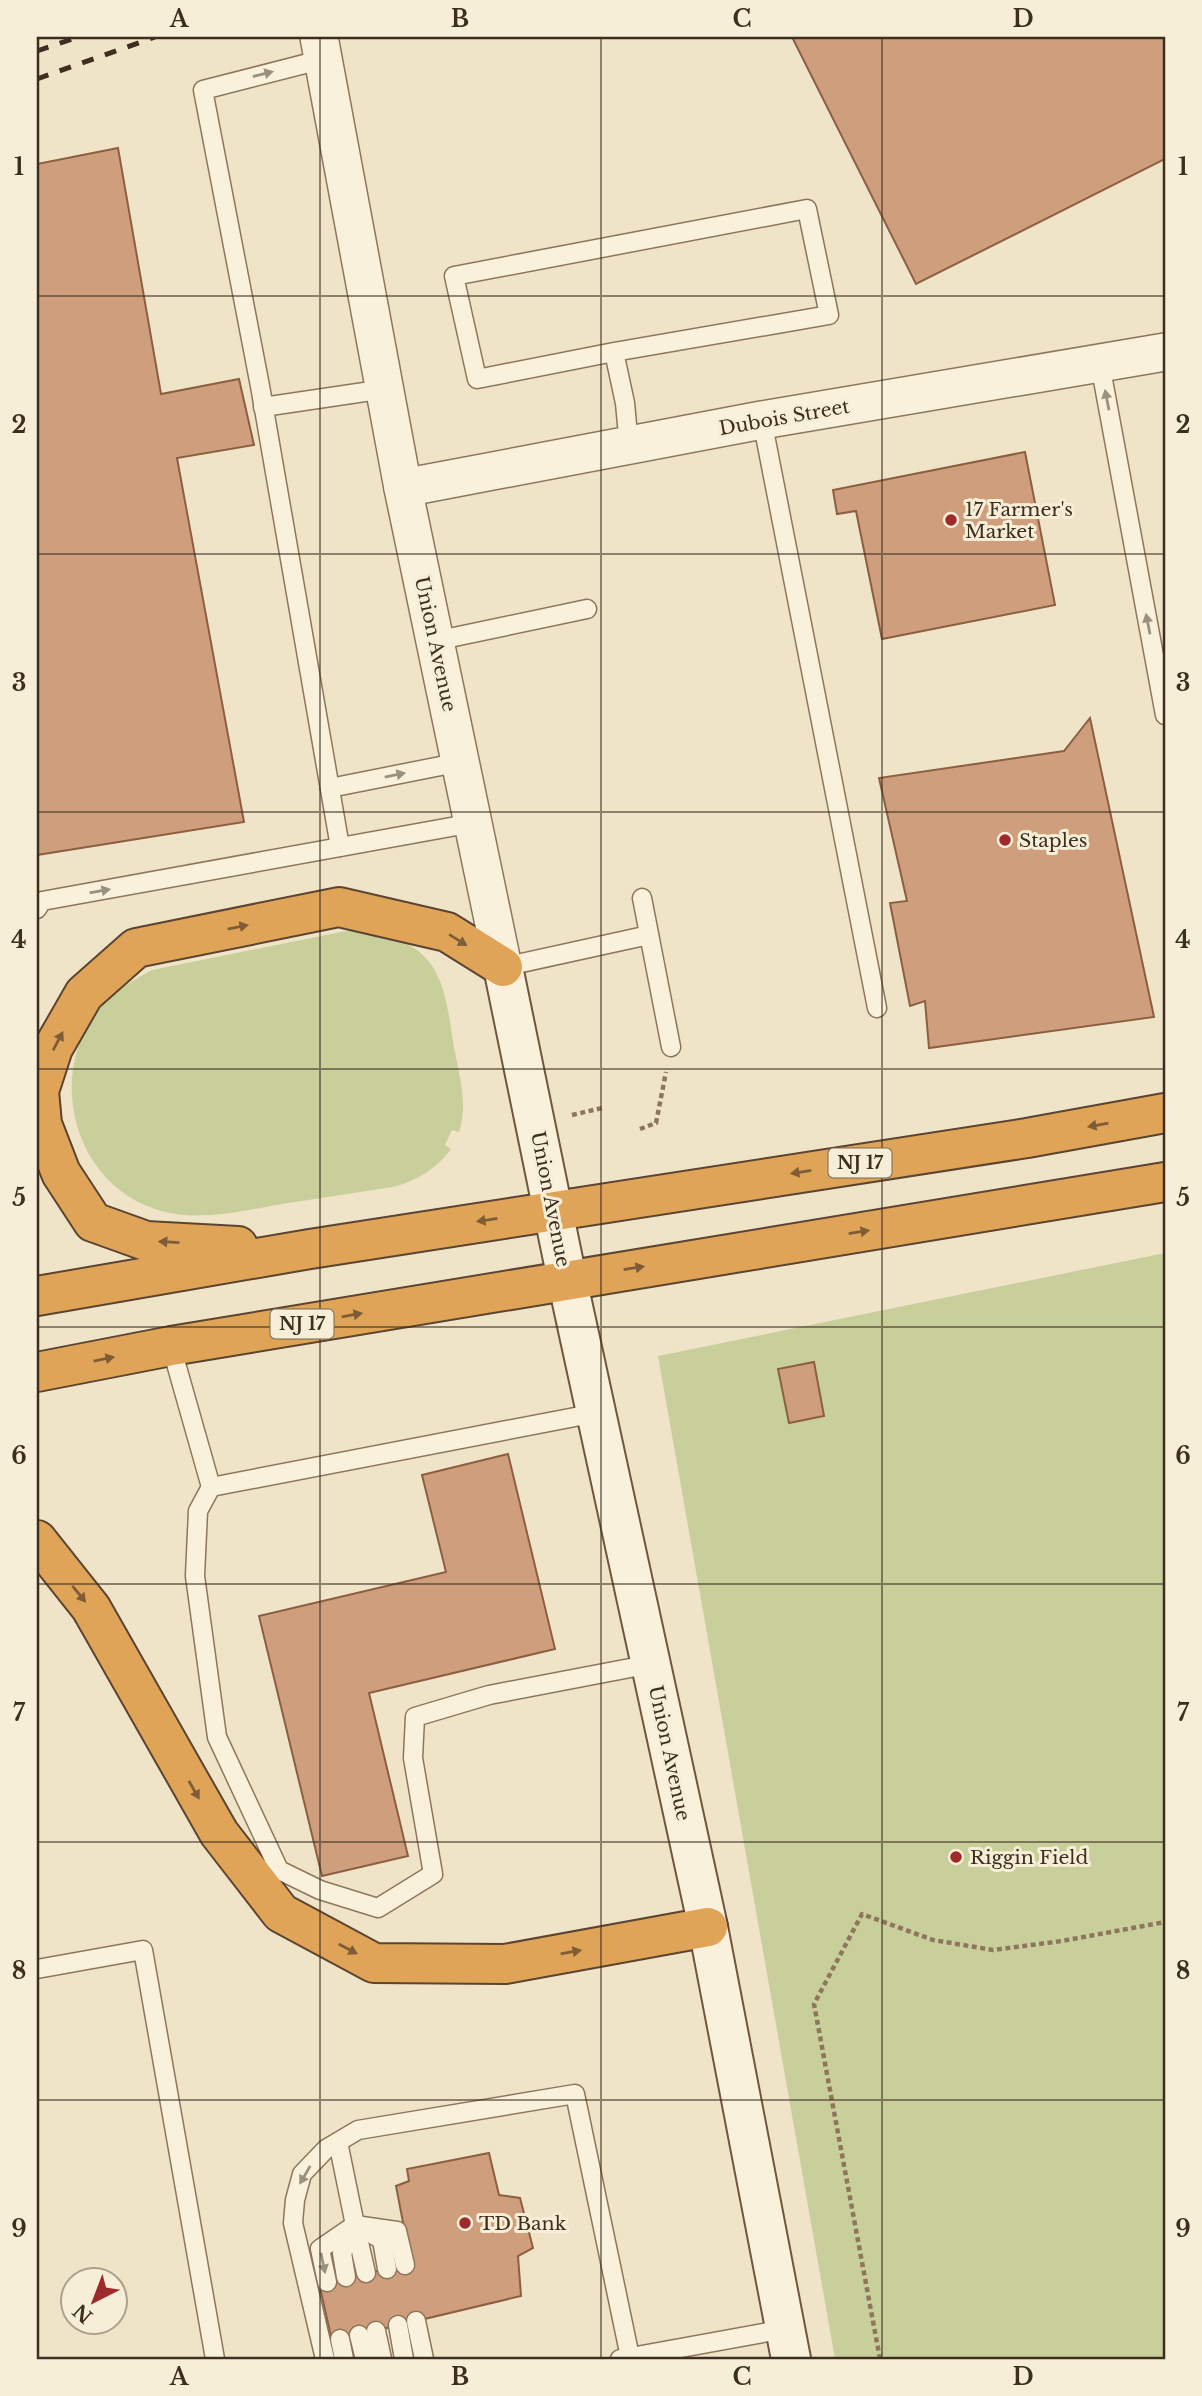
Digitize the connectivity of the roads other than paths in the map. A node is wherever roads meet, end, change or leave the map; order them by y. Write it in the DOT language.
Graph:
graph roads {
  1 [pos="321,48"];
  2 [pos="614,352"];
  3 [pos="1165,352"];
  4 [pos="1100,364"];
  5 [pos="385,388"];
  6 [pos="263,407"];
  7 [pos="762,421"];
  8 [pos="629,446"];
  9 [pos="403,488"];
  10 [pos="587,609"];
  11 [pos="435,641"];
  12 [pos="1165,715"];
  13 [pos="461,762"];
  14 [pos="330,788"];
  15 [pos="473,823"];
  16 [pos="340,847"];
  17 [pos="642,898"];
  18 [pos="37,909"];
  19 [pos="649,935"];
  20 [pos="503,967"];
  21 [pos="877,1008"];
  22 [pos="671,1047"];
  23 [pos="1165,1113"];
  24 [pos="1165,1182"];
  25 [pos="554,1209"];
  26 [pos="310,1249"];
  27 [pos="567,1279"];
  28 [pos="37,1296"];
  29 [pos="171,1346"];
  30 [pos="37,1372"];
  31 [pos="596,1413"];
  32 [pos="211,1487"];
  33 [pos="37,1540"];
  34 [pos="651,1664"];
  35 [pos="708,1927"];
  36 [pos="37,1969"];
  37 [pos="338,2142"];
  38 [pos="355,2225"];
  39 [pos="405,2265"];
  40 [pos="387,2269"];
  41 [pos="366,2273"];
  42 [pos="346,2277"];
  43 [pos="327,2282"];
  44 [pos="416,2321"];
  45 [pos="398,2325"];
  46 [pos="340,2339"];
  47 [pos="788,2344"];
  48 [pos="625,2358"];
  49 [pos="215,2359"];
  50 [pos="325,2359"];
  51 [pos="344,2359"];
  52 [pos="365,2359"];
  53 [pos="382,2359"];
  54 [pos="404,2359"];
  55 [pos="424,2359"];
  1 -- 5 [label="street, Union Avenue"];
  6 -- 1 [label="lane, one-way"];
  2 -- 2 [label="lane"];
  2 -- 8 [label="lane"];
  3 -- 4 [label="street, Dubois Street"];
  4 -- 7 [label="street, Dubois Street"];
  12 -- 4 [label="lane, one-way"];
  5 -- 6 [label="lane"];
  5 -- 9 [label="street, Union Avenue"];
  6 -- 14 [label="lane"];
  7 -- 8 [label="street, Dubois Street"];
  7 -- 21 [label="lane"];
  8 -- 9 [label="street, Dubois Street"];
  9 -- 11 [label="street, Union Avenue"];
  10 -- 11 [label="lane"];
  11 -- 13 [label="street, Union Avenue"];
  14 -- 13 [label="lane, one-way"];
  13 -- 15 [label="street, Union Avenue"];
  14 -- 16 [label="lane"];
  15 -- 16 [label="lane"];
  15 -- 20 [label="street, Union Avenue"];
  18 -- 16 [label="lane, one-way"];
  17 -- 19 [label="lane"];
  19 -- 20 [label="lane"];
  19 -- 22 [label="lane"];
  20 -- 25 [label="street, Union Avenue"];
  26 -- 20 [label="highway, one-way"];
  23 -- 25 [label="highway, NJ 17, one-way"];
  27 -- 24 [label="highway, NJ 17, one-way"];
  25 -- 26 [label="highway, NJ 17, one-way"];
  25 -- 27 [label="street, Union Avenue"];
  26 -- 28 [label="highway, NJ 17"];
  29 -- 27 [label="highway, NJ 17, one-way"];
  27 -- 31 [label="street, Union Avenue"];
  30 -- 29 [label="highway, NJ 17, one-way"];
  29 -- 32 [label="lane"];
  31 -- 32 [label="lane"];
  31 -- 34 [label="street, Union Avenue"];
  32 -- 34 [label="lane"];
  33 -- 35 [label="highway, one-way"];
  34 -- 35 [label="street, Union Avenue"];
  35 -- 47 [label="street, Union Avenue"];
  36 -- 49 [label="lane"];
  37 -- 38 [label="lane"];
  37 -- 48 [label="lane"];
  37 -- 50 [label="lane, one-way"];
  38 -- 39 [label="lane"];
  38 -- 40 [label="lane"];
  38 -- 41 [label="lane"];
  38 -- 42 [label="lane"];
  38 -- 43 [label="lane, one-way"];
  44 -- 55 [label="lane"];
  45 -- 54 [label="lane"];
  46 -- 51 [label="lane"];
  47 -- 48 [label="lane"];
  52 -- 53 [label="lane"];
}
